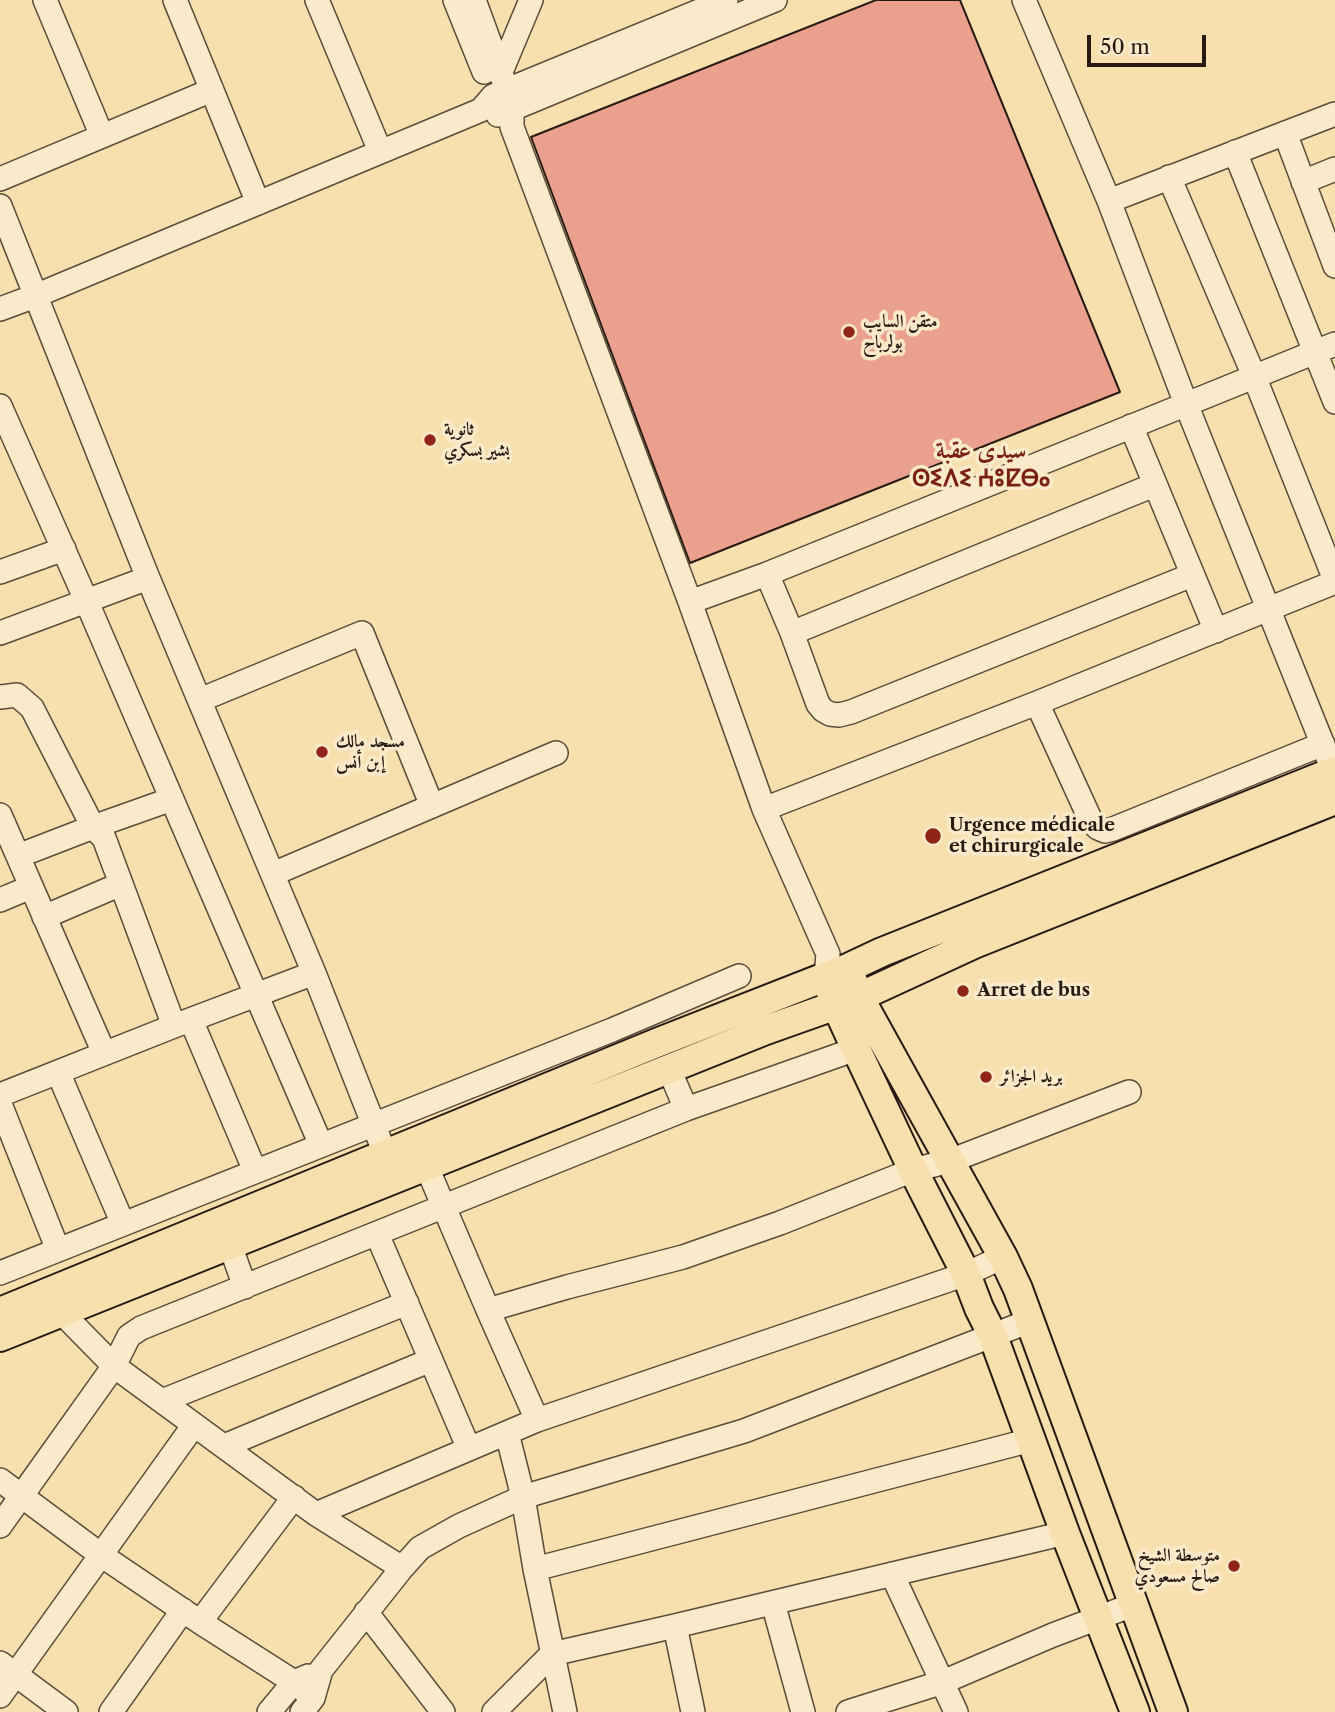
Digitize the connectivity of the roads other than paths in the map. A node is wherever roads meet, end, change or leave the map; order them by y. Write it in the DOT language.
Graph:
graph roads {
  1 [pos="45,0"];
  2 [pos="175,0"];
  3 [pos="317,0"];
  4 [pos="455,0"];
  5 [pos="474,0"];
  6 [pos="531,0"];
  7 [pos="726,0"];
  8 [pos="775,0"];
  9 [pos="1024,0"];
  10 [pos="212,90"];
  11 [pos="500,103"];
  12 [pos="1335,114"];
  13 [pos="1285,133"];
  14 [pos="102,136"];
  15 [pos="380,151"];
  16 [pos="1235,152"];
  17 [pos="1335,169"];
  18 [pos="1169,177"];
  19 [pos="0,179"];
  20 [pos="1303,181"];
  21 [pos="1109,201"];
  22 [pos="258,203"];
  23 [pos="0,206"];
  24 [pos="1335,266"];
  25 [pos="35,296"];
  26 [pos="0,309"];
  27 [pos="1325,348"];
  28 [pos="1254,376"];
  29 [pos="1335,401"];
  30 [pos="1186,404"];
  31 [pos="1,412"];
  32 [pos="1131,426"];
  33 [pos="1154,485"];
  34 [pos="64,549"];
  35 [pos="0,572"];
  36 [pos="767,574"];
  37 [pos="1192,575"];
  38 [pos="148,578"];
  39 [pos="1335,581"];
  40 [pos="86,600"];
  41 [pos="690,601"];
  42 [pos="1269,610"];
  43 [pos="1216,631"];
  44 [pos="0,633"];
  45 [pos="792,633"];
  46 [pos="0,697"];
  47 [pos="200,700"];
  48 [pos="1037,703"];
  49 [pos="1323,744"];
  50 [pos="556,752"];
  51 [pos="1334,772"];
  52 [pos="172,799"];
  53 [pos="1335,800"];
  54 [pos="432,806"];
  55 [pos="764,809"];
  56 [pos="0,815"];
  57 [pos="93,827"];
  58 [pos="18,856"];
  59 [pos="273,874"];
  60 [pos="121,884"];
  61 [pos="32,887"];
  62 [pos="0,900"];
  63 [pos="44,917"];
  64 [pos="969,932"];
  65 [pos="834,966"];
  66 [pos="314,972"];
  67 [pos="739,976"];
  68 [pos="256,994"];
  69 [pos="847,1001"];
  70 [pos="183,1023"];
  71 [pos="612,1030"];
  72 [pos="856,1049"];
  73 [pos="104,1054"];
  74 [pos="624,1056"];
  75 [pos="669,1069"];
  76 [pos="58,1072"];
  77 [pos="1129,1092"];
  78 [pos="0,1095"];
  79 [pos="0,1104"];
  80 [pos="686,1110"];
  81 [pos="374,1124"];
  82 [pos="321,1145"];
  83 [pos="421,1153"];
  84 [pos="950,1161"];
  85 [pos="390,1166"];
  86 [pos="913,1170"];
  87 [pos="255,1171"];
  88 [pos="444,1207"];
  89 [pos="123,1224"];
  90 [pos="377,1234"];
  91 [pos="230,1245"];
  92 [pos="58,1250"];
  93 [pos="1003,1257"];
  94 [pos="0,1273"];
  95 [pos="966,1274"];
  96 [pos="245,1287"];
  97 [pos="407,1303"];
  98 [pos="488,1310"];
  99 [pos="0,1312"];
  100 [pos="62,1312"];
  101 [pos="1030,1321"];
  102 [pos="993,1336"];
  103 [pos="0,1337"];
  104 [pos="430,1360"];
  105 [pos="114,1366"];
  106 [pos="162,1401"];
  107 [pos="537,1420"];
  108 [pos="194,1424"];
  109 [pos="507,1433"];
  110 [pos="1031,1440"];
  111 [pos="224,1446"];
  112 [pos="469,1449"];
  113 [pos="0,1480"];
  114 [pos="21,1497"];
  115 [pos="294,1497"];
  116 [pos="523,1497"];
  117 [pos="316,1514"];
  118 [pos="0,1526"];
  119 [pos="1065,1533"];
  120 [pos="101,1555"];
  121 [pos="402,1568"];
  122 [pos="535,1569"];
  123 [pos="892,1574"];
  124 [pos="774,1603"];
  125 [pos="1135,1604"];
  126 [pos="366,1612"];
  127 [pos="192,1616"];
  128 [pos="1098,1618"];
  129 [pos="675,1626"];
  130 [pos="552,1654"];
  131 [pos="8,1668"];
  132 [pos="321,1670"];
  133 [pos="294,1682"];
  134 [pos="943,1682"];
  135 [pos="0,1696"];
  136 [pos="307,1705"];
  137 [pos="66,1712"];
  138 [pos="111,1712"];
  139 [pos="269,1712"];
  140 [pos="443,1712"];
  141 [pos="494,1712"];
  142 [pos="565,1712"];
  143 [pos="693,1712"];
  144 [pos="803,1712"];
  145 [pos="848,1712"];
  146 [pos="956,1712"];
  147 [pos="1135,1712"];
  148 [pos="1173,1712"];
  1 -- 14 [label="street"];
  2 -- 10 [label="street"];
  3 -- 15 [label="street"];
  4 -- 11 [label="street"];
  5 -- 11 [label="street"];
  6 -- 11 [label="street"];
  7 -- 11 [label="street"];
  8 -- 11 [label="street"];
  9 -- 21 [label="street"];
  10 -- 14 [label="street"];
  10 -- 22 [label="street"];
  11 -- 15 [label="street"];
  11 -- 41 [label="street"];
  12 -- 13 [label="street"];
  13 -- 16 [label="street"];
  13 -- 20 [label="street"];
  14 -- 19 [label="street"];
  15 -- 22 [label="street"];
  16 -- 18 [label="street"];
  16 -- 27 [label="street"];
  17 -- 20 [label="street"];
  18 -- 21 [label="street"];
  18 -- 28 [label="street"];
  20 -- 24 [label="street"];
  21 -- 30 [label="street"];
  22 -- 25 [label="street"];
  23 -- 25 [label="street"];
  25 -- 26 [label="street"];
  25 -- 38 [label="street"];
  27 -- 28 [label="street"];
  27 -- 29 [label="street"];
  28 -- 30 [label="street"];
  28 -- 39 [label="street"];
  30 -- 32 [label="street"];
  30 -- 42 [label="street"];
  31 -- 34 [label="street"];
  32 -- 33 [label="street"];
  32 -- 36 [label="street"];
  33 -- 37 [label="street"];
  33 -- 45 [label="street"];
  34 -- 35 [label="street"];
  34 -- 40 [label="street"];
  36 -- 41 [label="street"];
  36 -- 45 [label="street"];
  37 -- 43 [label="street"];
  37 -- 45 [label="street"];
  38 -- 40 [label="street"];
  38 -- 47 [label="street"];
  39 -- 42 [label="street"];
  40 -- 44 [label="street"];
  40 -- 52 [label="street"];
  41 -- 55 [label="street"];
  42 -- 43 [label="street"];
  42 -- 49 [label="street"];
  43 -- 48 [label="street"];
  46 -- 57 [label="street"];
  47 -- 54 [label="street"];
  47 -- 59 [label="street"];
  48 -- 49 [label="street"];
  48 -- 55 [label="street"];
  49 -- 51 [label="street"];
  50 -- 54 [label="street"];
  51 -- 64 [label="main road"];
  52 -- 57 [label="street"];
  52 -- 68 [label="street"];
  53 -- 64 [label="main road"];
  54 -- 59 [label="street"];
  55 -- 65 [label="street"];
  56 -- 58 [label="street"];
  57 -- 58 [label="street"];
  57 -- 60 [label="street"];
  58 -- 61 [label="street"];
  59 -- 66 [label="street"];
  60 -- 63 [label="street"];
  60 -- 70 [label="street"];
  61 -- 62 [label="street"];
  61 -- 63 [label="street"];
  63 -- 73 [label="street"];
  64 -- 65 [label="main road"];
  64 -- 69 [label="main road"];
  65 -- 69 [label="main road"];
  65 -- 74 [label="main road"];
  66 -- 68 [label="street"];
  66 -- 81 [label="street"];
  67 -- 71 [label="street"];
  68 -- 70 [label="street"];
  68 -- 82 [label="street"];
  69 -- 72 [label="main road"];
  69 -- 75 [label="main road"];
  69 -- 84 [label="main road"];
  70 -- 73 [label="street"];
  70 -- 87 [label="street"];
  71 -- 74 [label="street"];
  71 -- 81 [label="street"];
  72 -- 80 [label="street"];
  72 -- 86 [label="main road"];
  73 -- 76 [label="street"];
  74 -- 83 [label="main road"];
  75 -- 80 [label="street"];
  75 -- 83 [label="main road"];
  76 -- 78 [label="street"];
  76 -- 89 [label="street"];
  77 -- 84 [label="street"];
  79 -- 92 [label="street"];
  80 -- 88 [label="street"];
  81 -- 82 [label="street"];
  81 -- 85 [label="street"];
  82 -- 87 [label="street"];
  83 -- 85 [label="main road"];
  83 -- 88 [label="street"];
  84 -- 86 [label="street"];
  84 -- 93 [label="main road"];
  85 -- 91 [label="main road"];
  85 -- 99 [label="main road"];
  86 -- 95 [label="main road"];
  86 -- 98 [label="street"];
  87 -- 89 [label="street"];
  88 -- 90 [label="street"];
  88 -- 98 [label="street"];
  89 -- 92 [label="street"];
  90 -- 96 [label="street"];
  90 -- 97 [label="street"];
  91 -- 96 [label="street"];
  91 -- 100 [label="main road"];
  92 -- 94 [label="street"];
  93 -- 95 [label="street"];
  93 -- 101 [label="main road"];
  95 -- 102 [label="main road"];
  95 -- 107 [label="street"];
  96 -- 105 [label="street"];
  97 -- 104 [label="street"];
  97 -- 106 [label="street"];
  98 -- 107 [label="street"];
  100 -- 103 [label="main road"];
  100 -- 105 [label="street"];
  101 -- 102 [label="street"];
  101 -- 125 [label="main road"];
  102 -- 110 [label="main road"];
  102 -- 116 [label="street"];
  104 -- 111 [label="street"];
  104 -- 112 [label="street"];
  105 -- 106 [label="street"];
  105 -- 114 [label="street"];
  106 -- 108 [label="street"];
  107 -- 109 [label="street"];
  108 -- 111 [label="street"];
  108 -- 120 [label="street"];
  109 -- 112 [label="street"];
  109 -- 116 [label="street"];
  110 -- 119 [label="main road"];
  110 -- 122 [label="street"];
  111 -- 115 [label="street"];
  112 -- 117 [label="street"];
  113 -- 114 [label="street"];
  114 -- 118 [label="street"];
  114 -- 120 [label="street"];
  115 -- 117 [label="street"];
  115 -- 127 [label="street"];
  116 -- 121 [label="street"];
  116 -- 122 [label="street"];
  117 -- 121 [label="street"];
  119 -- 123 [label="street"];
  119 -- 128 [label="main road"];
  120 -- 127 [label="street"];
  120 -- 131 [label="street"];
  121 -- 126 [label="street"];
  122 -- 130 [label="street"];
  123 -- 124 [label="street"];
  123 -- 134 [label="street"];
  124 -- 129 [label="street"];
  124 -- 144 [label="street"];
  125 -- 128 [label="street"];
  125 -- 148 [label="main road"];
  126 -- 132 [label="street"];
  126 -- 140 [label="street"];
  127 -- 133 [label="street"];
  127 -- 138 [label="street"];
  128 -- 134 [label="street"];
  128 -- 147 [label="main road"];
  129 -- 130 [label="street"];
  129 -- 143 [label="street"];
  130 -- 141 [label="street"];
  130 -- 142 [label="street"];
  131 -- 135 [label="street"];
  131 -- 137 [label="street"];
  132 -- 133 [label="street"];
  132 -- 136 [label="street"];
  133 -- 136 [label="street"];
  133 -- 139 [label="street"];
  134 -- 145 [label="street"];
  134 -- 146 [label="street"];
}
